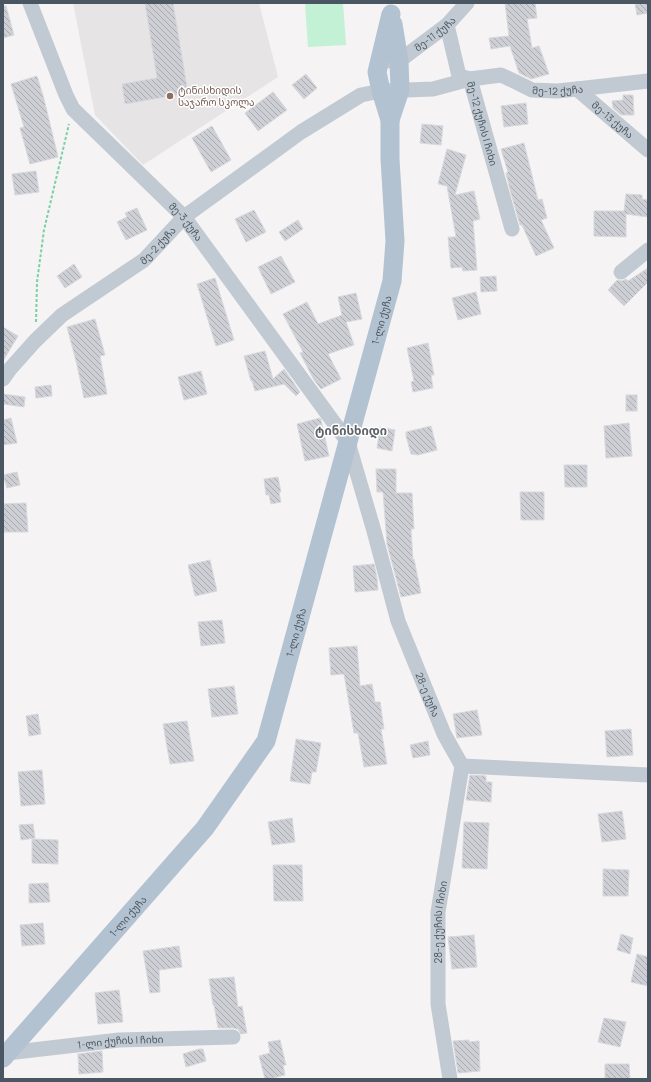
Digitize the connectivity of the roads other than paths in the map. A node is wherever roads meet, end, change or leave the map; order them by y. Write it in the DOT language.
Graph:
graph roads {
  1 [pos="30,3"];
  2 [pos="467,3"];
  3 [pos="391,9"];
  4 [pos="447,25"];
  5 [pos="399,61"];
  6 [pos="379,67"];
  7 [pos="470,79"];
  8 [pos="648,81"];
  9 [pos="577,89"];
  10 [pos="400,90"];
  11 [pos="381,91"];
  12 [pos="361,95"];
  13 [pos="390,120"];
  14 [pos="648,150"];
  15 [pos="184,217"];
  16 [pos="512,229"];
  17 [pos="648,250"];
  18 [pos="621,272"];
  19 [pos="3,379"];
  20 [pos="348,442"];
  21 [pos="462,766"];
  22 [pos="648,775"];
  23 [pos="233,1037"];
  24 [pos="5,1055"];
  25 [pos="450,1079"];
  1 -- 15 [label="street, მე-3 ქუჩა"];
  2 -- 4 [label="street, მე-11 ქუჩა"];
  3 -- 5 [label="main road, 1-ლი ქუჩა"];
  3 -- 6 [label="main road, 1-ლი ქუჩა"];
  4 -- 5 [label="street, მე-11 ქუჩა"];
  4 -- 7 [label="street, მე-12 ქუჩის I ჩიხი"];
  5 -- 6 [label="street"];
  5 -- 10 [label="main road, 1-ლი ქუჩა"];
  6 -- 11 [label="main road, 1-ლი ქუჩა"];
  6 -- 12 [label="street"];
  7 -- 9 [label="street, მე-12 ქუჩა"];
  7 -- 10 [label="street, მე-12 ქუჩა"];
  7 -- 16 [label="street, მე-12 ქუჩის I ჩიხი"];
  8 -- 9 [label="street, მე-12 ქუჩა"];
  9 -- 14 [label="street, მე-13 ქუჩა"];
  10 -- 11 [label="street, მე-12 ქუჩა"];
  10 -- 13 [label="main road, 1-ლი ქუჩა"];
  11 -- 12 [label="street, მე-12 ქუჩა"];
  11 -- 13 [label="main road, 1-ლი ქუჩა"];
  12 -- 15 [label="street, მე-2 ქუჩა"];
  13 -- 20 [label="main road, 1-ლი ქუჩა"];
  15 -- 19 [label="street, მე-2 ქუჩა"];
  15 -- 20 [label="street, მე-3 ქუჩა"];
  17 -- 18 [label="street"];
  20 -- 21 [label="street, 28-ე ქუჩა"];
  20 -- 24 [label="main road, 1-ლი ქუჩა"];
  21 -- 22 [label="street"];
  21 -- 25 [label="street, 28-ე ქუჩის I ჩიხი"];
  23 -- 24 [label="street, 1-ლი ქუჩის I ჩიხი"];
}
